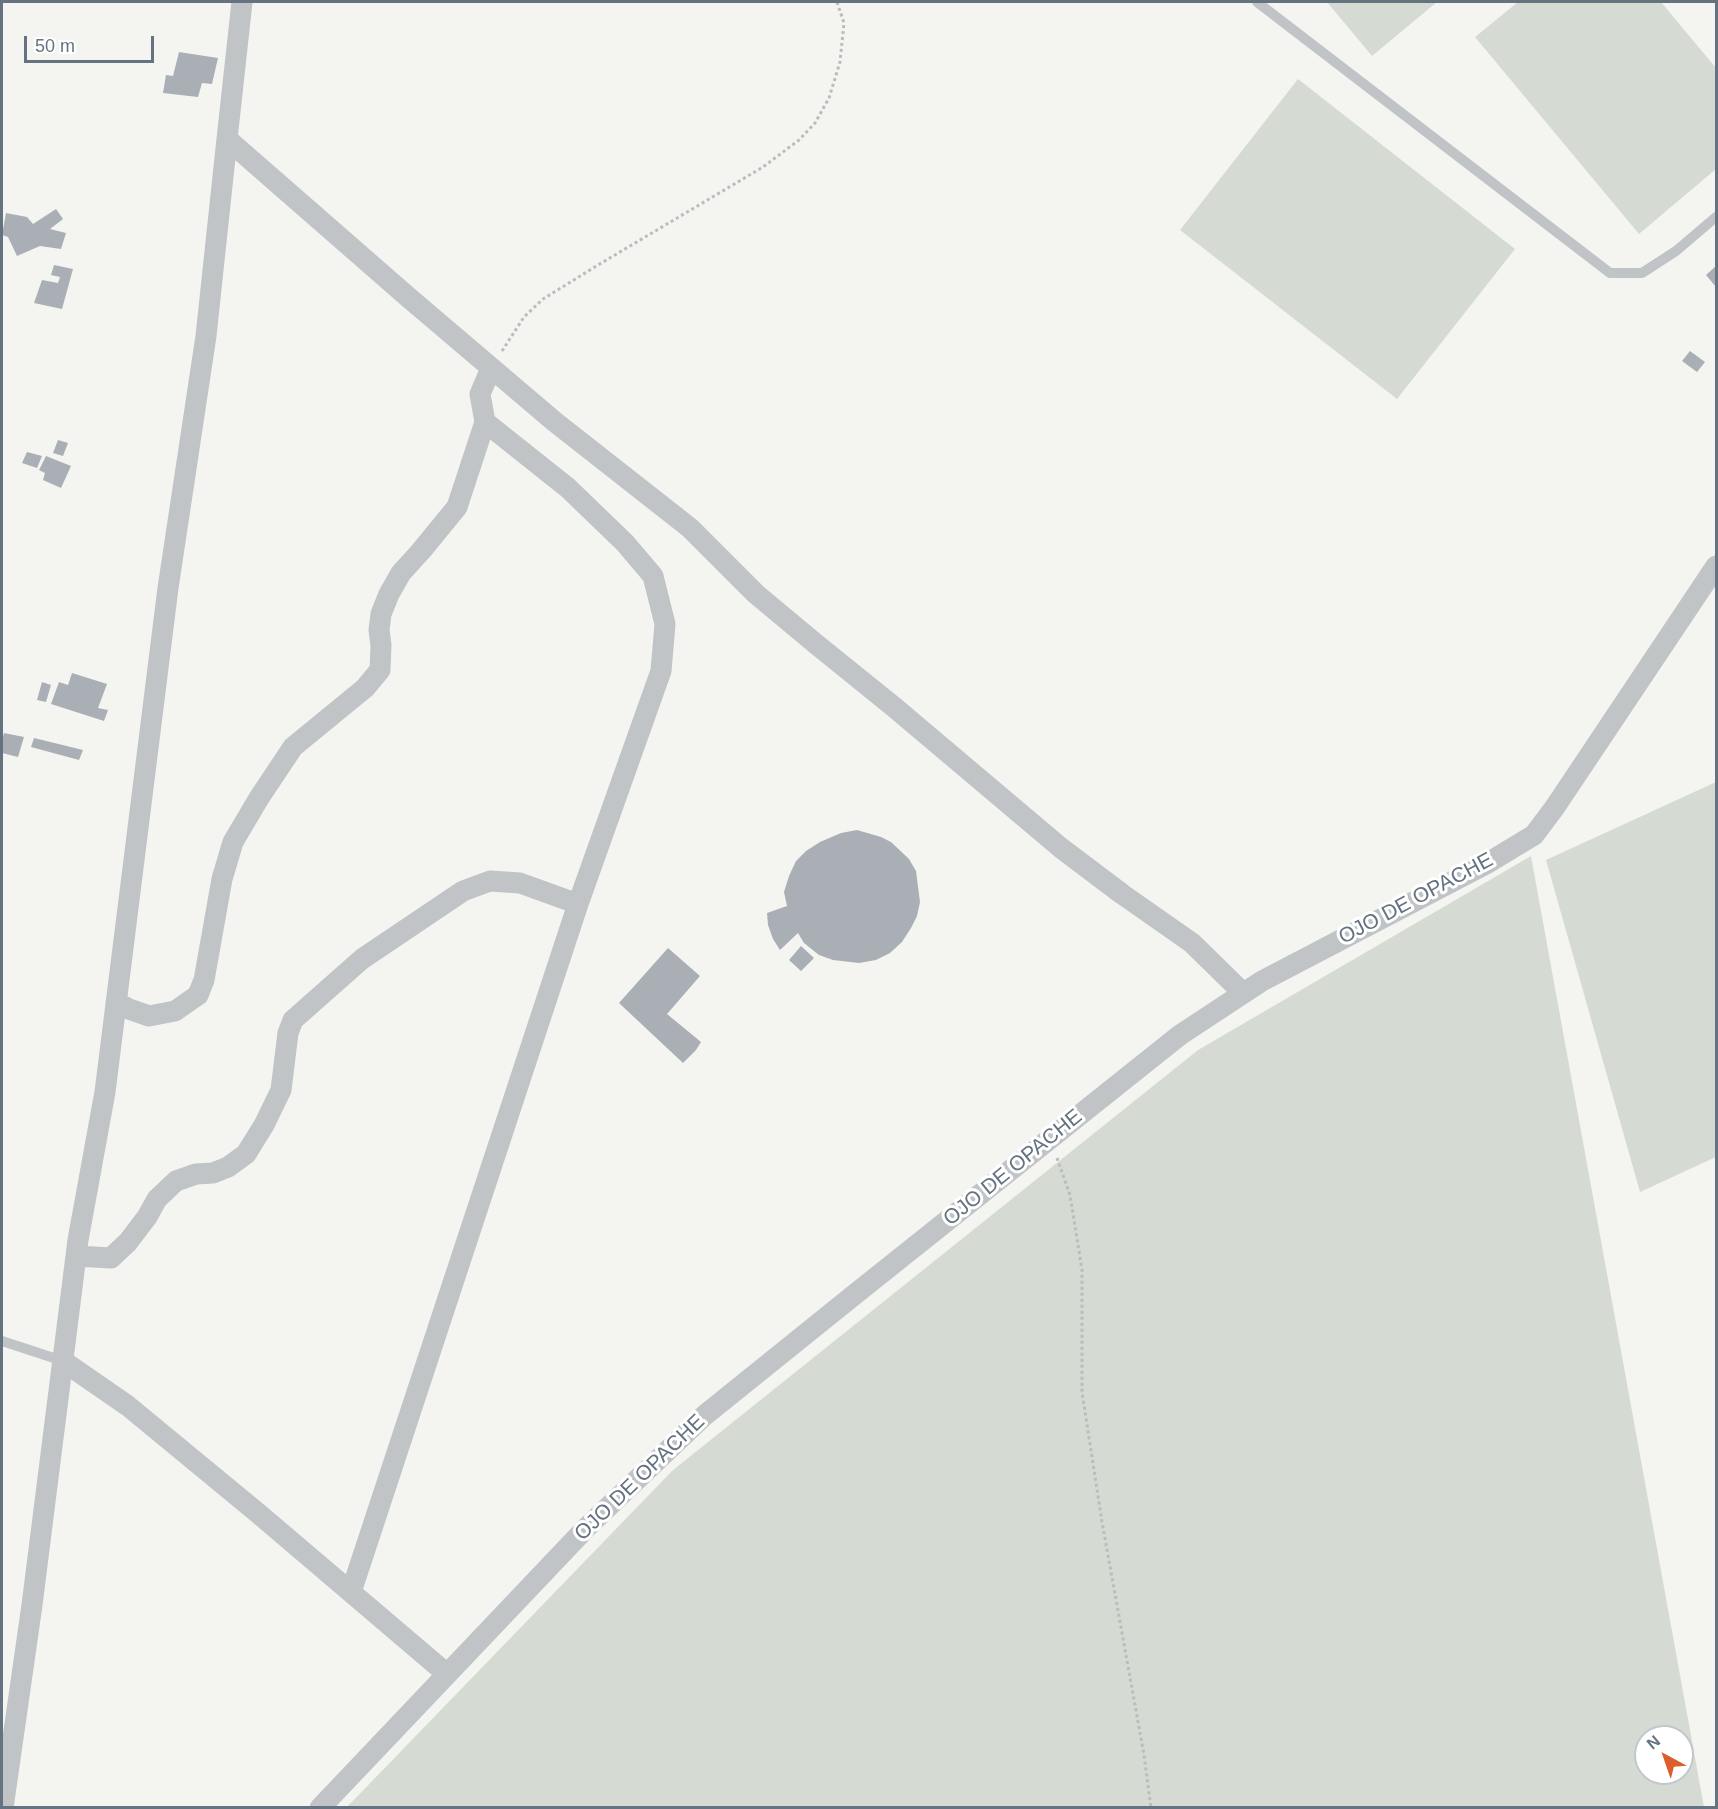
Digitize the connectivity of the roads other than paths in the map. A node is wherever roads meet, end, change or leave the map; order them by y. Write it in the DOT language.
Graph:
graph roads {
  1 [pos="242,2"];
  2 [pos="1257,2"];
  3 [pos="227,139"];
  4 [pos="1716,217"];
  5 [pos="491,368"];
  6 [pos="485,422"];
  7 [pos="1716,566"];
  8 [pos="578,904"];
  9 [pos="1243,993"];
  10 [pos="116,1002"];
  11 [pos="76,1256"];
  12 [pos="2,1341"];
  13 [pos="63,1361"];
  14 [pos="351,1592"];
  15 [pos="447,1674"];
  16 [pos="3,1808"];
  17 [pos="320,1808"];
  1 -- 3 [label="street"];
  2 -- 4 [label="lane"];
  3 -- 5 [label="street"];
  3 -- 10 [label="street"];
  5 -- 6 [label="street"];
  5 -- 9 [label="street"];
  6 -- 8 [label="street"];
  6 -- 10 [label="street"];
  7 -- 9 [label="street, OJO DE OPACHE"];
  8 -- 11 [label="street"];
  8 -- 14 [label="street"];
  9 -- 15 [label="street, OJO DE OPACHE"];
  10 -- 11 [label="street"];
  11 -- 13 [label="street"];
  12 -- 13 [label="lane"];
  13 -- 14 [label="street"];
  13 -- 16 [label="street"];
  14 -- 15 [label="street"];
  15 -- 17 [label="street, OJO DE OPACHE"];
}
